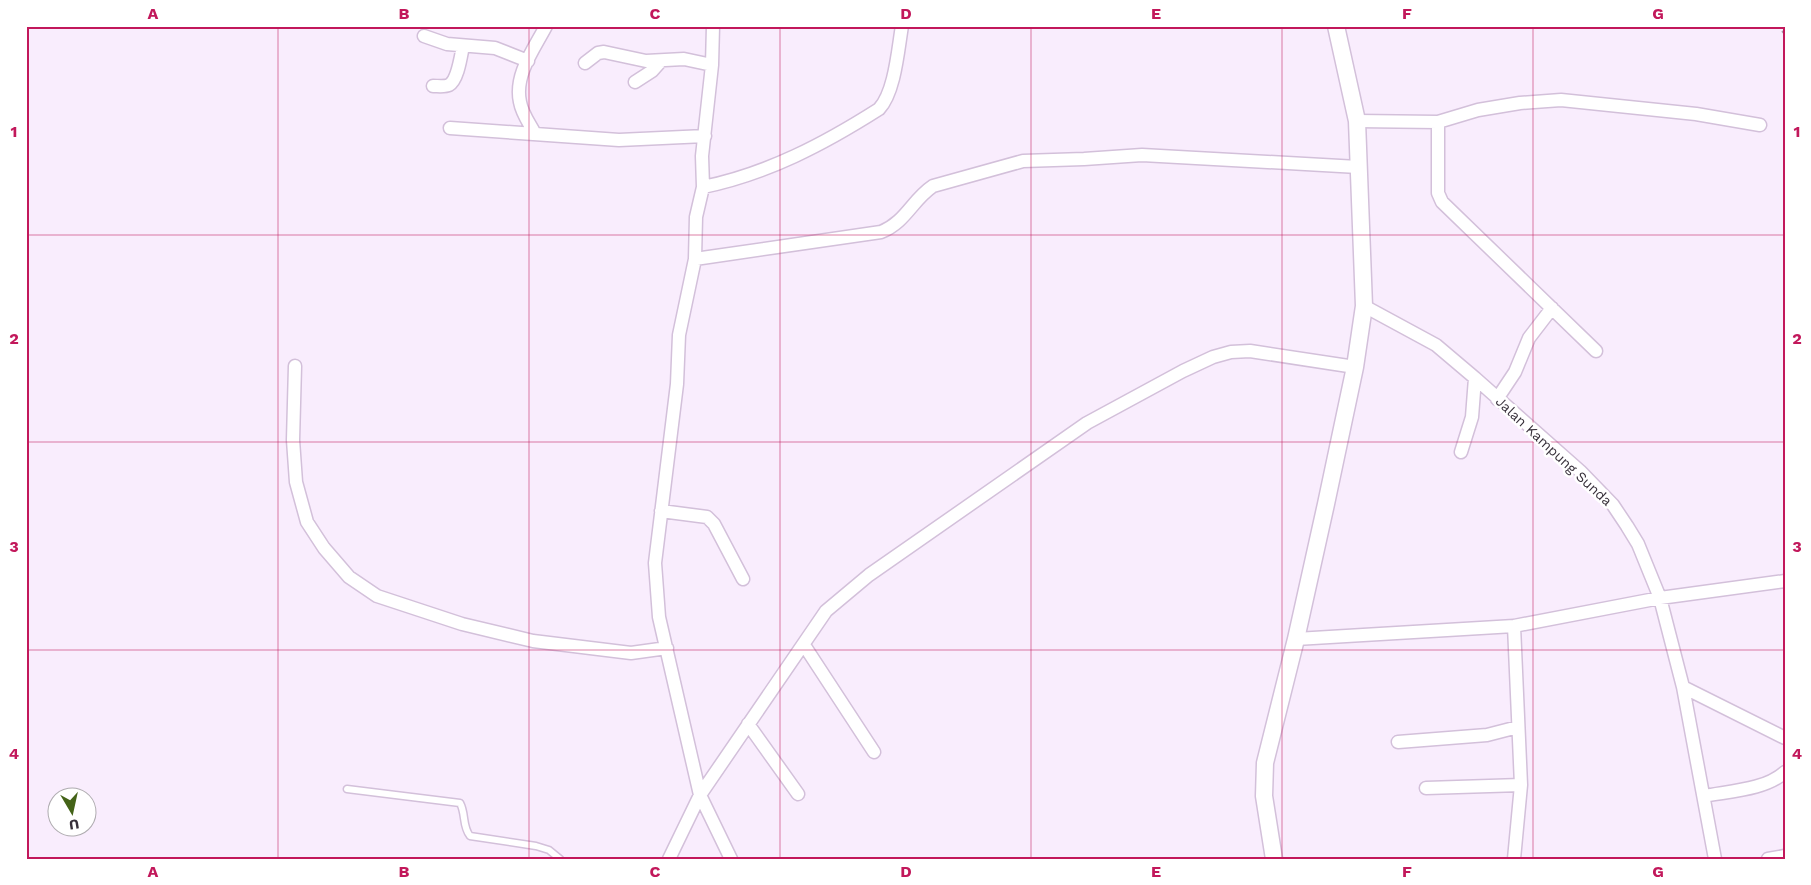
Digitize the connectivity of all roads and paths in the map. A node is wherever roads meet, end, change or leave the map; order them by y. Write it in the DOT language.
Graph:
graph roads {
  1 [pos="546,26"];
  2 [pos="713,26"];
  3 [pos="902,26"];
  4 [pos="1336,26"];
  5 [pos="1778,26"];
  6 [pos="1785,34"];
  7 [pos="424,36"];
  8 [pos="463,46"];
  9 [pos="528,61"];
  10 [pos="660,62"];
  11 [pos="585,63"];
  12 [pos="712,66"];
  13 [pos="635,82"];
  14 [pos="433,86"];
  15 [pos="1357,121"];
  16 [pos="1438,122"];
  17 [pos="1760,125"];
  18 [pos="450,128"];
  19 [pos="535,134"];
  20 [pos="705,136"];
  21 [pos="1358,167"];
  22 [pos="703,187"];
  23 [pos="695,259"];
  24 [pos="1364,306"];
  25 [pos="1552,308"];
  26 [pos="1596,351"];
  27 [pos="295,366"];
  28 [pos="1355,367"];
  29 [pos="1476,378"];
  30 [pos="1498,399"];
  31 [pos="1461,452"];
  32 [pos="661,511"];
  33 [pos="743,579"];
  34 [pos="1785,580"];
  35 [pos="1660,598"];
  36 [pos="1514,626"];
  37 [pos="1296,639"];
  38 [pos="804,645"];
  39 [pos="667,648"];
  40 [pos="1683,687"];
  41 [pos="748,724"];
  42 [pos="1518,726"];
  43 [pos="1785,738"];
  44 [pos="1398,742"];
  45 [pos="874,752"];
  46 [pos="1785,772"];
  47 [pos="1521,786"];
  48 [pos="1426,788"];
  49 [pos="347,789"];
  50 [pos="798,794"];
  51 [pos="700,796"];
  52 [pos="1704,796"];
  53 [pos="1785,856"];
  54 [pos="560,859"];
  55 [pos="669,859"];
  56 [pos="730,859"];
  57 [pos="1274,859"];
  58 [pos="1514,859"];
  59 [pos="1715,859"];
  60 [pos="1768,859"];
  1 -- 9 [label="street"];
  2 -- 12 [label="street"];
  3 -- 22 [label="street"];
  4 -- 15 [label="street"];
  5 -- 6 [label="path"];
  7 -- 8 [label="street"];
  8 -- 9 [label="street"];
  8 -- 14 [label="street"];
  9 -- 19 [label="street"];
  10 -- 11 [label="street"];
  10 -- 12 [label="street"];
  10 -- 13 [label="street"];
  12 -- 20 [label="street"];
  15 -- 16 [label="street"];
  15 -- 21 [label="street"];
  16 -- 17 [label="street"];
  16 -- 25 [label="street"];
  18 -- 19 [label="street"];
  19 -- 20 [label="street"];
  20 -- 22 [label="street"];
  21 -- 23 [label="street"];
  21 -- 24 [label="street"];
  22 -- 23 [label="street"];
  23 -- 32 [label="street"];
  24 -- 28 [label="street"];
  24 -- 29 [label="street, Jalan Kampung Sunda"];
  25 -- 26 [label="street"];
  25 -- 30 [label="street"];
  27 -- 39 [label="street"];
  28 -- 37 [label="street"];
  28 -- 38 [label="street"];
  29 -- 30 [label="street, Jalan Kampung Sunda"];
  29 -- 31 [label="street"];
  30 -- 35 [label="street, Jalan Kampung Sunda"];
  32 -- 33 [label="street"];
  32 -- 39 [label="street"];
  34 -- 35 [label="street"];
  35 -- 36 [label="street"];
  35 -- 40 [label="street, Jalan Kampung Sunda"];
  36 -- 37 [label="street"];
  36 -- 42 [label="street"];
  37 -- 57 [label="street"];
  38 -- 41 [label="street"];
  38 -- 45 [label="street"];
  39 -- 51 [label="street"];
  40 -- 43 [label="street"];
  40 -- 52 [label="street, Jalan Kampung Sunda"];
  41 -- 50 [label="street"];
  41 -- 51 [label="street"];
  42 -- 44 [label="street"];
  42 -- 47 [label="street"];
  46 -- 52 [label="street"];
  47 -- 48 [label="street"];
  47 -- 58 [label="street"];
  49 -- 54 [label="lane"];
  51 -- 55 [label="street"];
  51 -- 56 [label="street"];
  52 -- 59 [label="street, Jalan Kampung Sunda"];
  53 -- 60 [label="street"];
}
